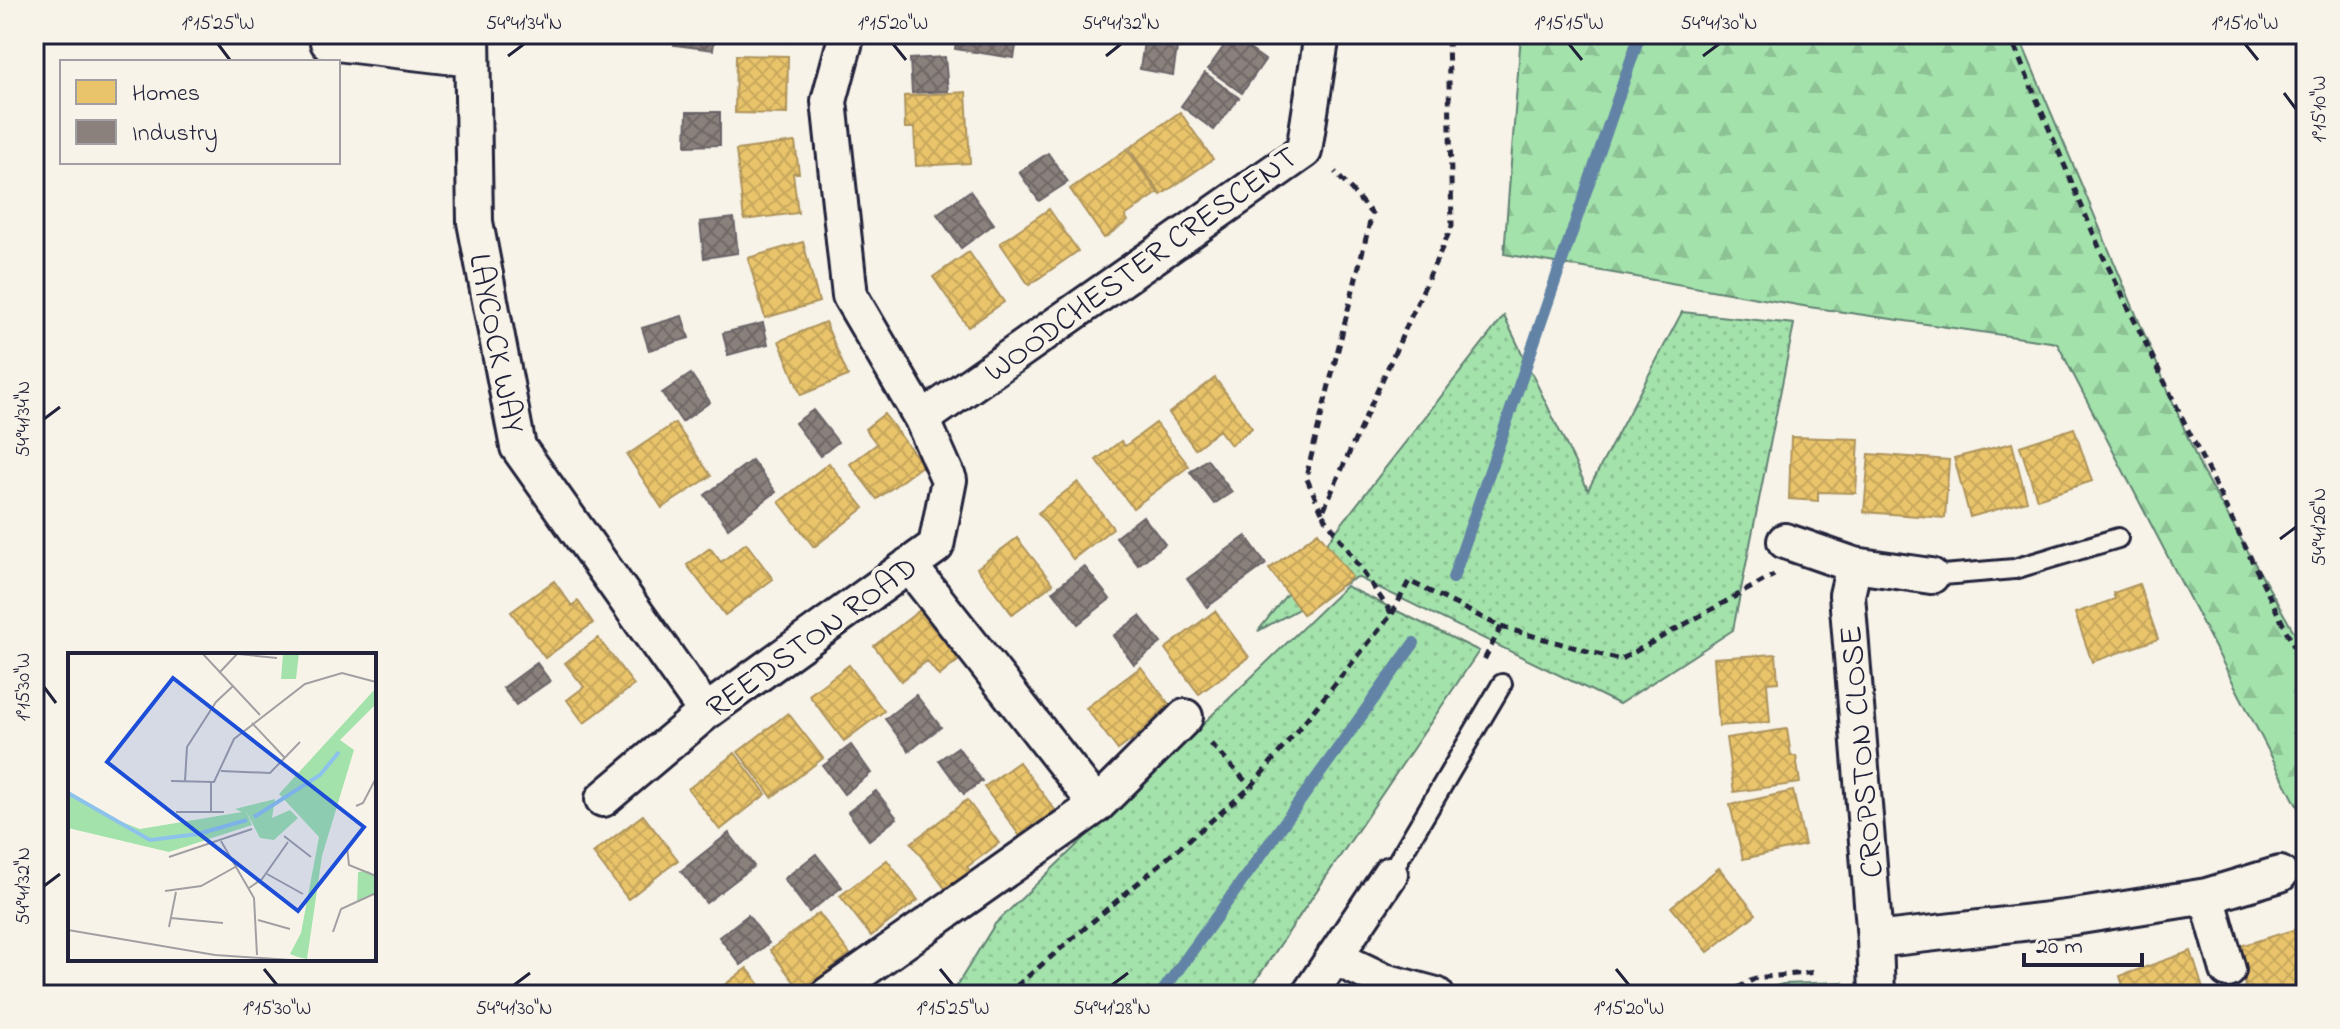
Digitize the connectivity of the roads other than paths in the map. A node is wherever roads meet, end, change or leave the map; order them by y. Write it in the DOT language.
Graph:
graph roads {
  1 [pos="847,34"];
  2 [pos="1322,34"];
  3 [pos="328,42"];
  4 [pos="472,47"];
  5 [pos="922,419"];
  6 [pos="2118,538"];
  7 [pos="1782,557"];
  8 [pos="909,565"];
  9 [pos="1854,565"];
  10 [pos="1931,576"];
  11 [pos="1502,684"];
  12 [pos="706,712"];
  13 [pos="1185,717"];
  14 [pos="603,799"];
  15 [pos="1097,805"];
  16 [pos="1390,874"];
  17 [pos="2280,874"];
  18 [pos="2207,896"];
  19 [pos="1875,940"];
  20 [pos="1334,957"];
  21 [pos="2228,970"];
  22 [pos="828,995"];
  23 [pos="1309,995"];
  24 [pos="1436,995"];
  25 [pos="1877,995"];
  1 -- 5 [label="street, REEDSTON ROAD"];
  2 -- 5 [label="street, WOODCHESTER CRESCENT"];
  3 -- 4 [label="street, LAYCOCK WAY"];
  4 -- 12 [label="street, LAYCOCK WAY"];
  5 -- 8 [label="street, REEDSTON ROAD"];
  6 -- 10 [label="lane"];
  7 -- 9 [label="street"];
  8 -- 12 [label="street, REEDSTON ROAD"];
  8 -- 15 [label="street"];
  9 -- 10 [label="street"];
  9 -- 19 [label="street, CROPSTON CLOSE"];
  11 -- 16 [label="lane"];
  12 -- 14 [label="street, REEDSTON ROAD"];
  13 -- 15 [label="street"];
  15 -- 22 [label="street"];
  16 -- 20 [label="street"];
  17 -- 18 [label="street"];
  18 -- 19 [label="street"];
  18 -- 21 [label="street"];
  19 -- 25 [label="street, CROPSTON CLOSE"];
  20 -- 23 [label="street"];
  20 -- 24 [label="street"];
}
